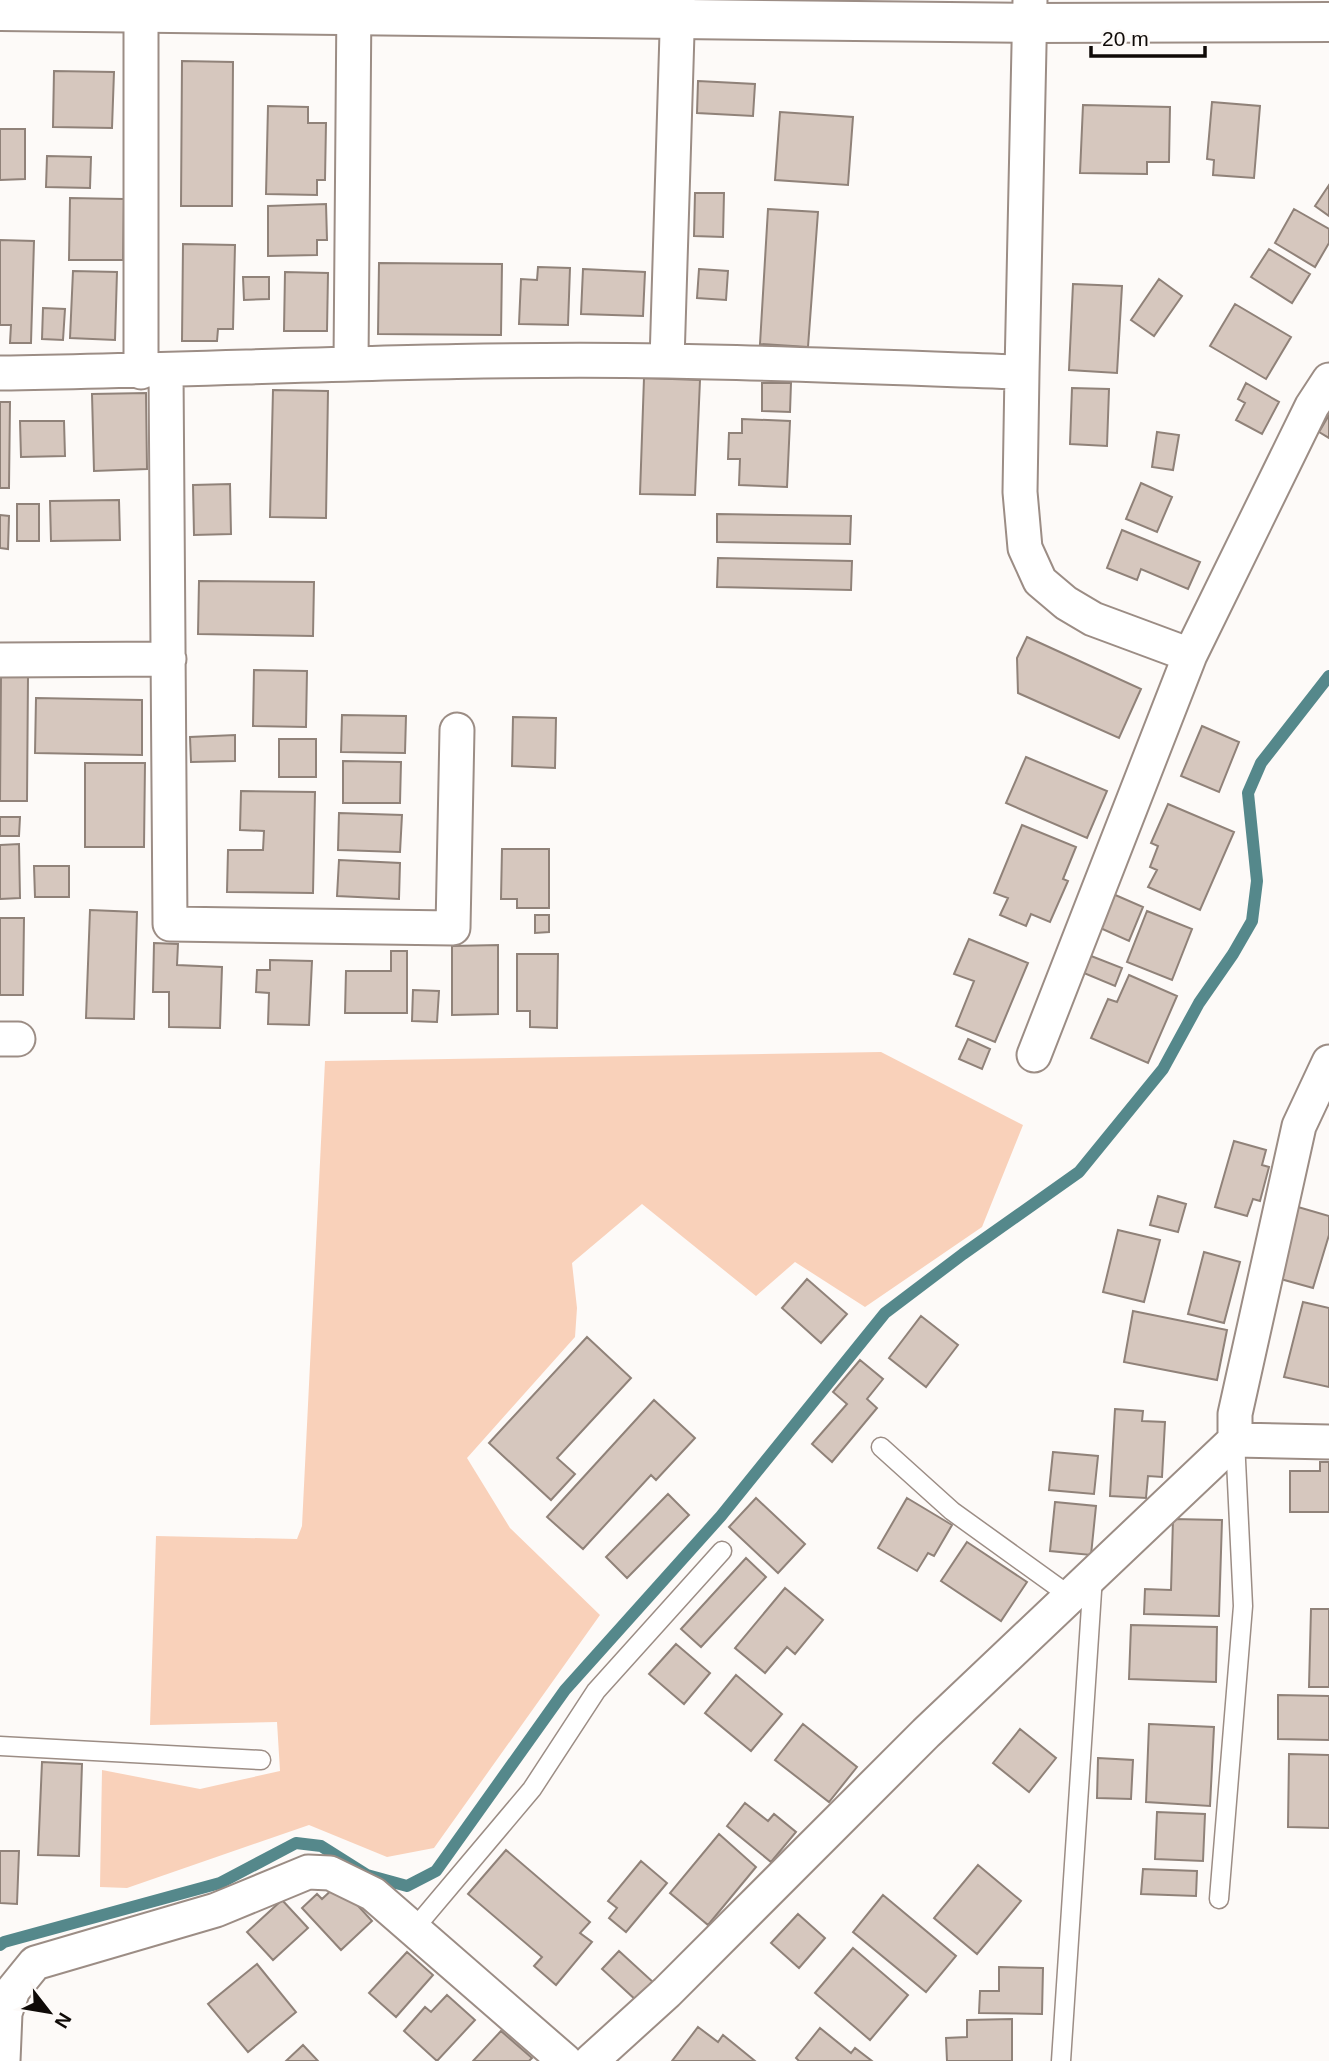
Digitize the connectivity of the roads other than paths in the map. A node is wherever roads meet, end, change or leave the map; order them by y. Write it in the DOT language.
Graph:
graph roads {
  1 [pos="140,6"];
  2 [pos="354,7"];
  3 [pos="678,9"];
  4 [pos="1248,10"];
  5 [pos="0,11"];
  6 [pos="1030,12"];
  7 [pos="1329,22"];
  8 [pos="667,361"];
  9 [pos="351,363"];
  10 [pos="154,371"];
  11 [pos="1022,372"];
  12 [pos="0,373"];
  13 [pos="1329,380"];
  14 [pos="1190,655"];
  15 [pos="169,659"];
  16 [pos="0,660"];
  17 [pos="457,730"];
  18 [pos="1034,1055"];
  19 [pos="1329,1062"];
  20 [pos="1235,1440"];
  21 [pos="1329,1442"];
  22 [pos="881,1447"];
  23 [pos="722,1551"];
  24 [pos="1082,1585"];
  25 [pos="0,1746"];
  26 [pos="261,1760"];
  27 [pos="1219,1899"];
  28 [pos="414,1929"];
  29 [pos="3,2061"];
  30 [pos="565,2061"];
  31 [pos="591,2061"];
  32 [pos="1061,2061"];
  1 -- 2 [label="street"];
  1 -- 5 [label="street"];
  1 -- 10 [label="street"];
  2 -- 3 [label="street"];
  2 -- 9 [label="street"];
  3 -- 6 [label="street"];
  3 -- 8 [label="street"];
  4 -- 6 [label="street"];
  4 -- 7 [label="street"];
  6 -- 11 [label="street"];
  8 -- 9 [label="street"];
  8 -- 11 [label="street"];
  9 -- 10 [label="street"];
  10 -- 12 [label="street"];
  10 -- 15 [label="street"];
  11 -- 14 [label="street"];
  13 -- 14 [label="street"];
  14 -- 18 [label="street"];
  15 -- 16 [label="street"];
  15 -- 17 [label="street"];
  19 -- 20 [label="street"];
  20 -- 21 [label="street"];
  20 -- 24 [label="street"];
  20 -- 27 [label="lane"];
  22 -- 24 [label="lane"];
  23 -- 28 [label="lane"];
  24 -- 31 [label="street"];
  24 -- 32 [label="lane"];
  25 -- 26 [label="lane"];
  28 -- 29 [label="street"];
  28 -- 30 [label="street"];
}
